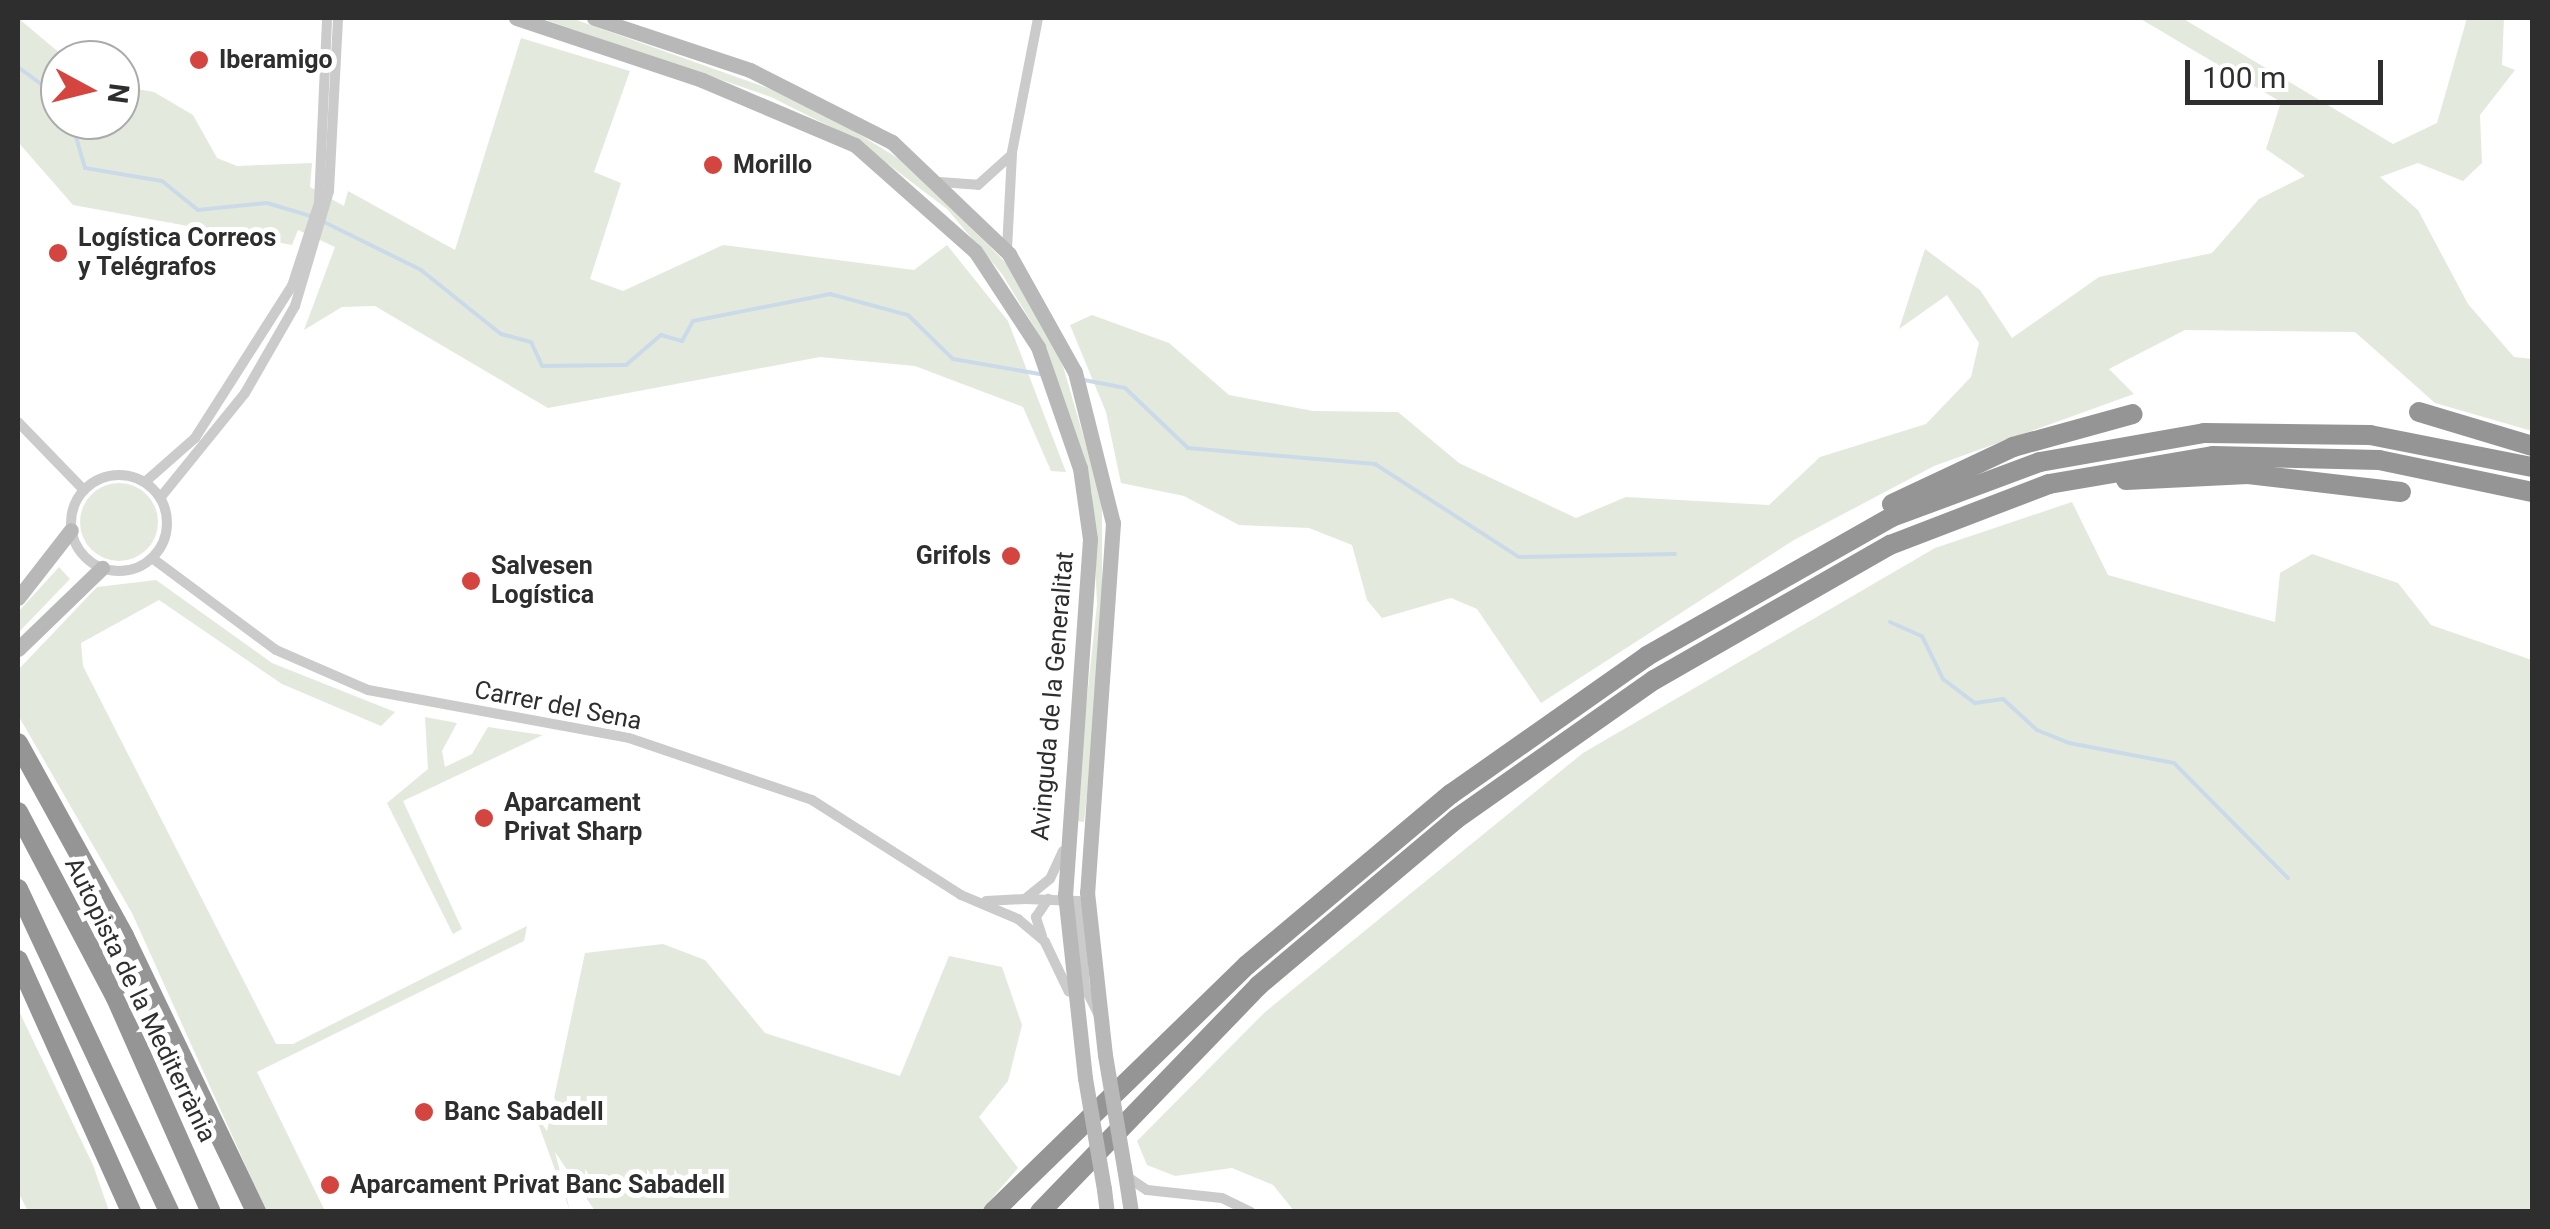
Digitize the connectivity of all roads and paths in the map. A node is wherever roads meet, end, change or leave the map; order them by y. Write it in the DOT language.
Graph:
graph roads {
  1 [pos="327,18"];
  2 [pos="338,18"];
  3 [pos="516,18"];
  4 [pos="594,18"];
  5 [pos="1038,18"];
  6 [pos="1012,152"];
  7 [pos="939,182"];
  8 [pos="325,189"];
  9 [pos="316,237"];
  10 [pos="1009,254"];
  11 [pos="2419,412"];
  12 [pos="2133,414"];
  13 [pos="18,422"];
  14 [pos="2532,446"];
  15 [pos="2532,467"];
  16 [pos="146,482"];
  17 [pos="84,490"];
  18 [pos="2401,492"];
  19 [pos="2532,492"];
  20 [pos="160,498"];
  21 [pos="1991,504"];
  22 [pos="72,530"];
  23 [pos="1835,546"];
  24 [pos="152,558"];
  25 [pos="102,568"];
  26 [pos="18,598"];
  27 [pos="21,646"];
  28 [pos="18,743"];
  29 [pos="18,812"];
  30 [pos="1065,840"];
  31 [pos="18,890"];
  32 [pos="961,895"];
  33 [pos="1057,896"];
  34 [pos="1025,899"];
  35 [pos="1045,942"];
  36 [pos="18,960"];
  37 [pos="1098,1015"];
  38 [pos="1080,1045"];
  39 [pos="188,1070"];
  40 [pos="1083,1126"];
  41 [pos="1125,1171"];
  42 [pos="1147,1190"];
  43 [pos="131,1212"];
  44 [pos="169,1212"];
  45 [pos="211,1212"];
  46 [pos="243,1212"];
  47 [pos="256,1212"];
  48 [pos="993,1212"];
  49 [pos="1008,1212"];
  50 [pos="1040,1212"];
  51 [pos="1107,1212"];
  52 [pos="1132,1212"];
  53 [pos="1251,1212"];
  1 -- 8 [label="street"];
  2 -- 8 [label="street"];
  3 -- 30 [label="street, Avinguda de la Generalitat"];
  4 -- 7 [label="street, Avinguda de la Generalitat"];
  5 -- 6 [label="street"];
  6 -- 7 [label="street"];
  6 -- 10 [label="street"];
  7 -- 10 [label="street, Avinguda de la Generalitat"];
  8 -- 9 [label="street"];
  9 -- 16 [label="street"];
  9 -- 20 [label="street"];
  10 -- 37 [label="street, Avinguda de la Generalitat"];
  11 -- 14 [label="highway"];
  12 -- 23 [label="highway"];
  13 -- 17 [label="street"];
  15 -- 23 [label="highway"];
  16 -- 17 [label="street"];
  16 -- 20 [label="street"];
  17 -- 22 [label="street"];
  18 -- 21 [label="highway"];
  19 -- 21 [label="highway"];
  20 -- 24 [label="street"];
  21 -- 50 [label="highway"];
  22 -- 25 [label="street"];
  22 -- 26 [label="street"];
  23 -- 40 [label="highway"];
  24 -- 25 [label="street"];
  24 -- 32 [label="street, Carrer del Sena"];
  25 -- 27 [label="street"];
  28 -- 39 [label="highway"];
  29 -- 45 [label="highway, Autopista de la Mediterrània"];
  30 -- 33 [label="street, Avinguda de la Generalitat"];
  30 -- 34 [label="street"];
  31 -- 44 [label="highway"];
  32 -- 34 [label="street, Carrer del Sena"];
  32 -- 35 [label="street, Carrer del Sena"];
  33 -- 34 [label="street, Carrer del Sena"];
  33 -- 35 [label="street"];
  33 -- 37 [label="street"];
  33 -- 38 [label="street, Avinguda de la Generalitat"];
  35 -- 38 [label="street"];
  36 -- 43 [label="highway"];
  37 -- 41 [label="street, Avinguda de la Generalitat, bridge"];
  38 -- 51 [label="street, Avinguda de la Generalitat, bridge"];
  39 -- 46 [label="highway"];
  39 -- 47 [label="highway"];
  40 -- 48 [label="highway"];
  40 -- 49 [label="highway"];
  41 -- 42 [label="street"];
  41 -- 52 [label="street, Avinguda de la Generalitat"];
  42 -- 52 [label="street"];
  42 -- 53 [label="street"];
}
